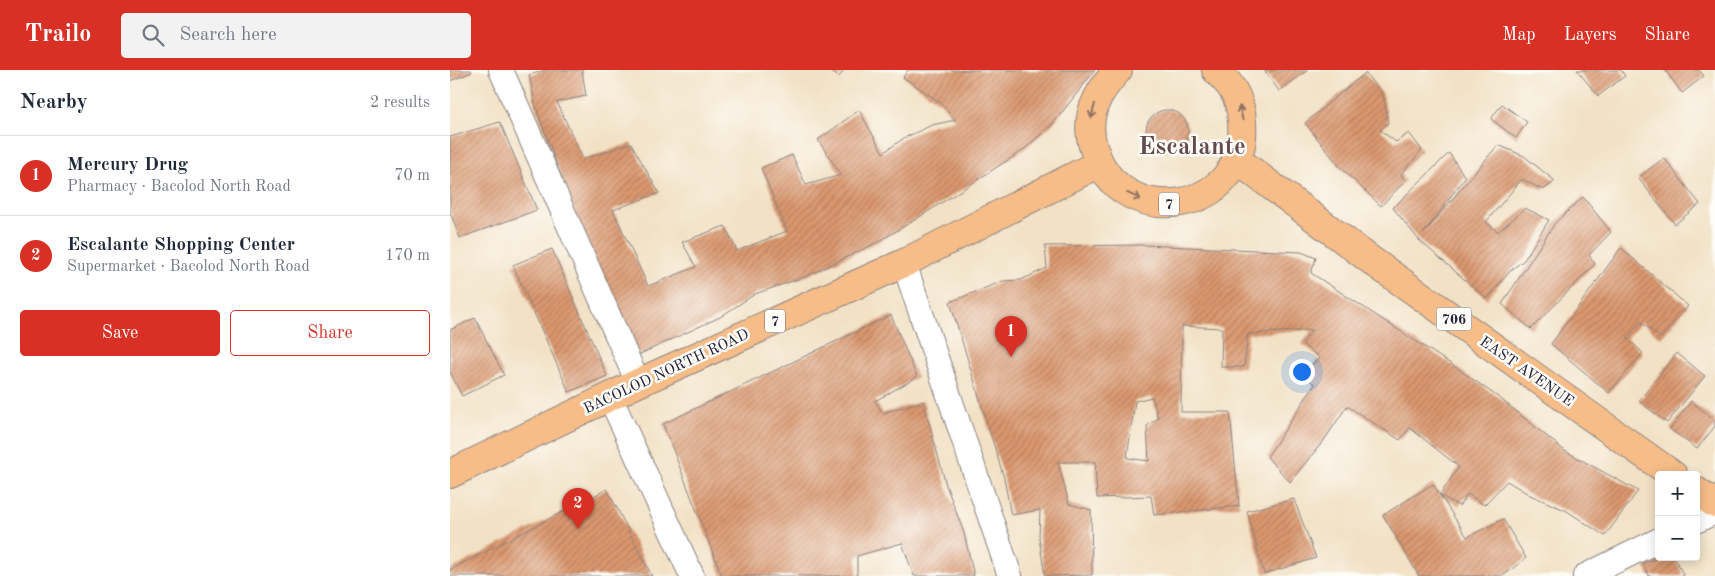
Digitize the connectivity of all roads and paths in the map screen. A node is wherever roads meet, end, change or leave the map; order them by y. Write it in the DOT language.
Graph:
graph roads {
  1 [pos="502,70"];
  2 [pos="1118,70"];
  3 [pos="1216,70"];
  4 [pos="1237,160"];
  5 [pos="1098,164"];
  6 [pos="904,263"];
  7 [pos="638,383"];
  8 [pos="610,397"];
  9 [pos="1667,471"];
  10 [pos="450,474"];
  11 [pos="1700,494"];
  12 [pos="1715,504"];
  13 [pos="1715,512"];
  14 [pos="1700,519"];
  15 [pos="1655,542"];
  16 [pos="692,576"];
  17 [pos="1010,576"];
  18 [pos="1585,576"];
  1 -- 7 [label="street"];
  2 -- 5 [label="main road, 7, one-way"];
  4 -- 3 [label="main road, 7, one-way"];
  5 -- 4 [label="main road, 7, one-way"];
  4 -- 9 [label="main road, EAST AVENUE / 706"];
  5 -- 6 [label="main road, BACOLOD NORTH ROAD / 7"];
  6 -- 7 [label="main road, BACOLOD NORTH ROAD / 7"];
  6 -- 17 [label="street"];
  7 -- 8 [label="main road, BACOLOD NORTH ROAD / 7"];
  8 -- 10 [label="main road, BACOLOD NORTH ROAD / 7"];
  8 -- 16 [label="street"];
  11 -- 12 [label="main road"];
  13 -- 14 [label="street"];
  15 -- 18 [label="street"];
}
